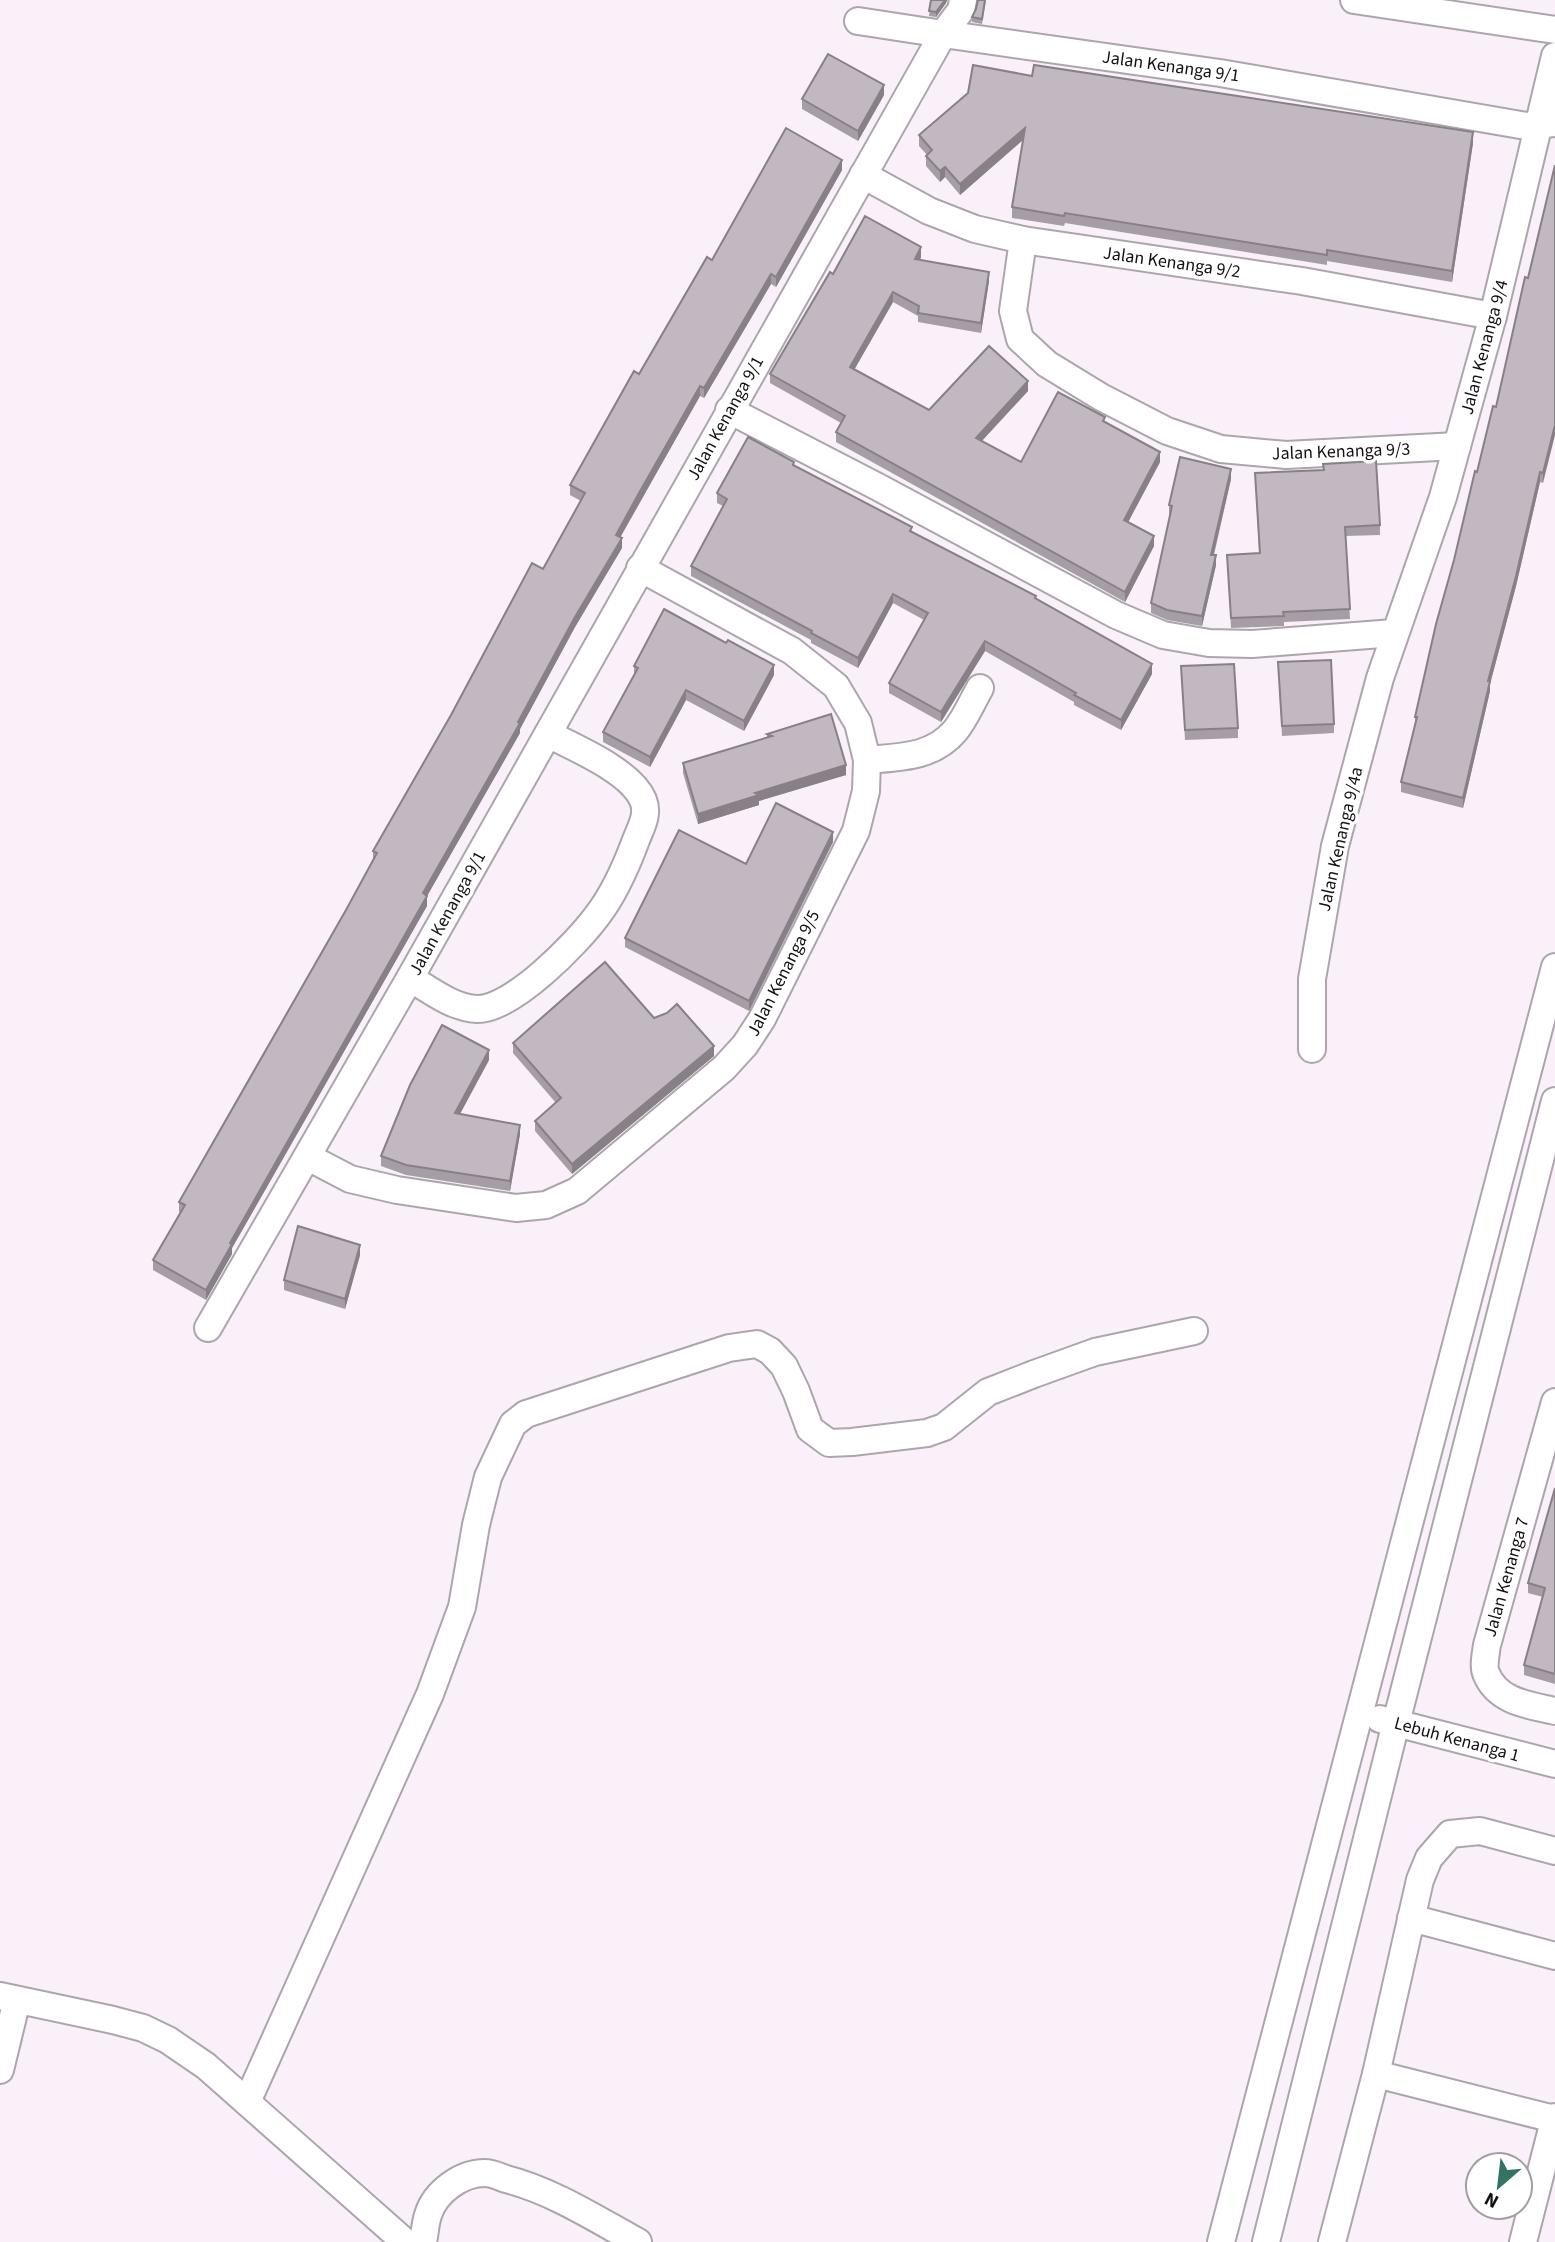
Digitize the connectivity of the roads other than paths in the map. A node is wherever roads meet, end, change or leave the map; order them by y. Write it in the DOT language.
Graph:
graph roads {
  1 [pos="947,0"];
  2 [pos="963,0"];
  3 [pos="1353,0"];
  4 [pos="858,21"];
  5 [pos="1555,30"];
  6 [pos="943,34"];
  7 [pos="1555,55"];
  8 [pos="1547,124"];
  9 [pos="863,176"];
  10 [pos="1023,240"];
  11 [pos="1493,316"];
  12 [pos="729,410"];
  13 [pos="1457,446"];
  14 [pos="640,568"];
  15 [pos="1394,633"];
  16 [pos="980,688"];
  17 [pos="548,734"];
  18 [pos="867,760"];
  19 [pos="1555,967"];
  20 [pos="410,978"];
  21 [pos="1312,1049"];
  22 [pos="1555,1101"];
  23 [pos="308,1157"];
  24 [pos="208,1328"];
  25 [pos="1194,1331"];
  26 [pos="1555,1402"];
  27 [pos="1555,1711"];
  28 [pos="1358,1713"];
  29 [pos="1396,1723"];
  30 [pos="1555,1765"];
  31 [pos="1555,1851"];
  32 [pos="1411,1918"];
  33 [pos="1555,1956"];
  34 [pos="9,1998"];
  35 [pos="0,2070"];
  36 [pos="1376,2074"];
  37 [pos="247,2102"];
  38 [pos="1555,2118"];
  39 [pos="405,2242"];
  40 [pos="423,2242"];
  41 [pos="638,2242"];
  42 [pos="1221,2242"];
  43 [pos="1266,2242"];
  44 [pos="1332,2242"];
  45 [pos="1523,2242"];
  1 -- 6 [label="street"];
  2 -- 6 [label="street"];
  3 -- 5 [label="street"];
  4 -- 6 [label="street"];
  6 -- 8 [label="street, Jalan Kenanga 9/1"];
  6 -- 9 [label="street, Jalan Kenanga 9/1"];
  7 -- 8 [label="street, Jalan Kenanga 9/4"];
  8 -- 11 [label="street, Jalan Kenanga 9/4"];
  9 -- 10 [label="street, Jalan Kenanga 9/2"];
  9 -- 12 [label="street, Jalan Kenanga 9/1"];
  10 -- 11 [label="street, Jalan Kenanga 9/2"];
  10 -- 13 [label="street, Jalan Kenanga 9/3"];
  11 -- 13 [label="street, Jalan Kenanga 9/4"];
  12 -- 14 [label="street, Jalan Kenanga 9/1"];
  12 -- 15 [label="street"];
  13 -- 15 [label="street, Jalan Kenanga 9/4"];
  14 -- 17 [label="street, Jalan Kenanga 9/1"];
  14 -- 18 [label="street, Jalan Kenanga 9/5"];
  15 -- 21 [label="street, Jalan Kenanga 9/4a"];
  16 -- 18 [label="street"];
  17 -- 20 [label="street, Jalan Kenanga 9/1"];
  17 -- 20 [label="street"];
  18 -- 23 [label="street, Jalan Kenanga 9/5"];
  19 -- 28 [label="street"];
  20 -- 23 [label="street, Jalan Kenanga 9/1"];
  22 -- 29 [label="street"];
  23 -- 24 [label="street, Jalan Kenanga 9/1"];
  25 -- 37 [label="street"];
  26 -- 27 [label="street, Jalan Kenanga 7"];
  28 -- 29 [label="street, Lebuh Kenanga 1"];
  28 -- 42 [label="street"];
  29 -- 30 [label="street, Lebuh Kenanga 1"];
  29 -- 43 [label="street"];
  31 -- 32 [label="street"];
  32 -- 33 [label="street"];
  32 -- 36 [label="street"];
  34 -- 35 [label="street"];
  34 -- 37 [label="street"];
  36 -- 38 [label="street"];
  36 -- 44 [label="street"];
  37 -- 39 [label="street"];
  38 -- 45 [label="street"];
  40 -- 41 [label="street"];
}
